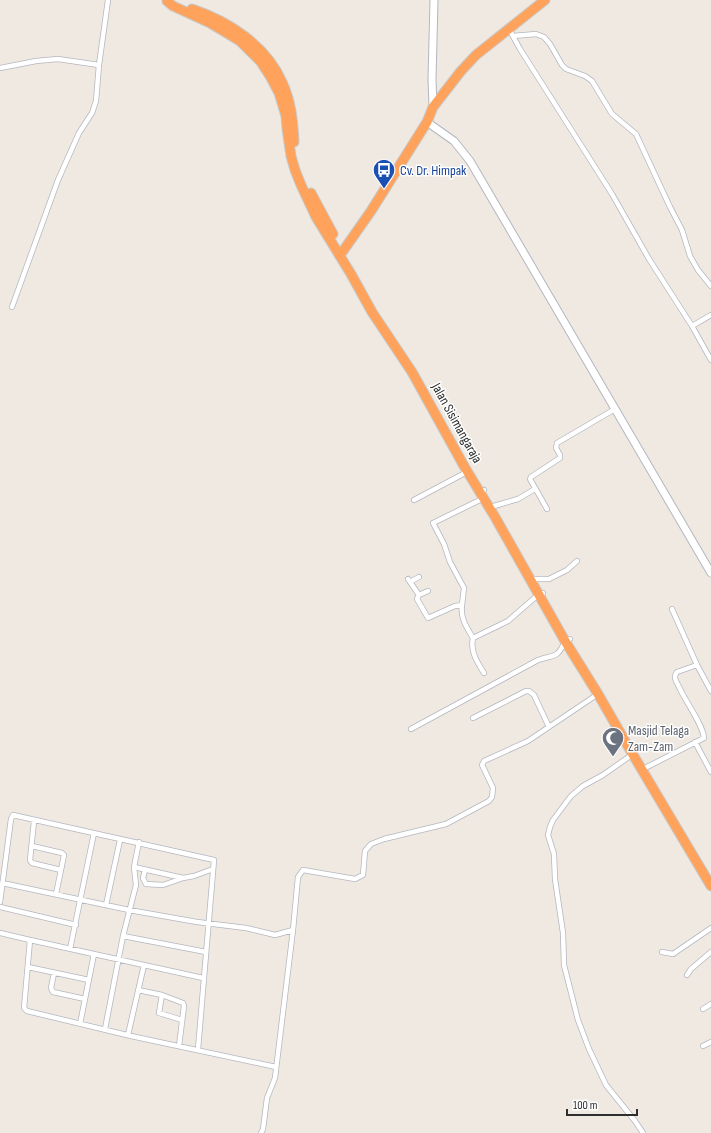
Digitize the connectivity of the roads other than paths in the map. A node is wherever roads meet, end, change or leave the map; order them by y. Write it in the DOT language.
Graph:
graph roads {
  1 [pos="108,0"];
  2 [pos="167,0"];
  3 [pos="434,0"];
  4 [pos="545,0"];
  5 [pos="511,32"];
  6 [pos="99,65"];
  7 [pos="0,68"];
  8 [pos="432,107"];
  9 [pos="427,122"];
  10 [pos="342,253"];
  11 [pos="711,286"];
  12 [pos="12,307"];
  13 [pos="711,315"];
  14 [pos="692,326"];
  15 [pos="711,360"];
  16 [pos="615,409"];
  17 [pos="466,465"];
  18 [pos="535,489"];
  19 [pos="482,491"];
  20 [pos="414,500"];
  21 [pos="494,506"];
  22 [pos="547,509"];
  23 [pos="577,561"];
  24 [pos="711,573"];
  25 [pos="419,577"];
  26 [pos="535,579"];
  27 [pos="428,591"];
  28 [pos="541,594"];
  29 [pos="419,595"];
  30 [pos="462,605"];
  31 [pos="672,610"];
  32 [pos="473,638"];
  33 [pos="568,640"];
  34 [pos="697,665"];
  35 [pos="484,673"];
  36 [pos="711,691"];
  37 [pos="599,692"];
  38 [pos="473,718"];
  39 [pos="549,727"];
  40 [pos="411,729"];
  41 [pos="695,742"];
  42 [pos="632,750"];
  43 [pos="647,768"];
  44 [pos="711,772"];
  45 [pos="34,821"];
  46 [pos="94,833"];
  47 [pos="120,840"];
  48 [pos="139,842"];
  49 [pos="32,846"];
  50 [pos="134,867"];
  51 [pos="213,869"];
  52 [pos="61,870"];
  53 [pos="145,870"];
  54 [pos="711,877"];
  55 [pos="183,878"];
  56 [pos="2,882"];
  57 [pos="711,886"];
  58 [pos="56,894"];
  59 [pos="81,900"];
  60 [pos="0,902"];
  61 [pos="106,905"];
  62 [pos="0,907"];
  63 [pos="129,910"];
  64 [pos="208,923"];
  65 [pos="76,925"];
  66 [pos="711,928"];
  67 [pos="293,930"];
  68 [pos="0,933"];
  69 [pos="123,936"];
  70 [pos="30,940"];
  71 [pos="70,949"];
  72 [pos="206,952"];
  73 [pos="662,952"];
  74 [pos="711,952"];
  75 [pos="94,954"];
  76 [pos="119,960"];
  77 [pos="144,965"];
  78 [pos="28,967"];
  79 [pos="54,973"];
  80 [pos="687,975"];
  81 [pos="203,978"];
  82 [pos="89,980"];
  83 [pos="138,990"];
  84 [pos="162,996"];
  85 [pos="85,999"];
  86 [pos="711,1004"];
  87 [pos="703,1009"];
  88 [pos="182,1020"];
  89 [pos="80,1024"];
  90 [pos="105,1029"];
  91 [pos="128,1035"];
  92 [pos="711,1042"];
  93 [pos="179,1046"];
  94 [pos="703,1046"];
  95 [pos="198,1049"];
  96 [pos="276,1066"];
  97 [pos="261,1133"];
  98 [pos="643,1133"];
  1 -- 6 [label="street"];
  2 -- 10 [label="highway, Jalan Sisimangaraja"];
  3 -- 8 [label="street"];
  4 -- 5 [label="highway"];
  5 -- 8 [label="highway"];
  5 -- 11 [label="street"];
  5 -- 14 [label="street"];
  6 -- 7 [label="street"];
  6 -- 12 [label="street"];
  8 -- 9 [label="highway"];
  9 -- 10 [label="highway"];
  9 -- 16 [label="street"];
  10 -- 17 [label="highway, Jalan Sisimangaraja"];
  13 -- 14 [label="street"];
  14 -- 15 [label="street"];
  16 -- 18 [label="street"];
  16 -- 24 [label="street"];
  17 -- 19 [label="highway, Jalan Sisimangaraja"];
  17 -- 20 [label="street"];
  18 -- 21 [label="street"];
  18 -- 22 [label="street"];
  19 -- 21 [label="highway, Jalan Sisimangaraja"];
  19 -- 28 [label="highway, Jalan Sisimangaraja"];
  19 -- 30 [label="street"];
  21 -- 26 [label="highway, Jalan Sisimangaraja"];
  23 -- 26 [label="street"];
  25 -- 29 [label="street"];
  26 -- 28 [label="highway, Jalan Sisimangaraja"];
  27 -- 29 [label="street"];
  28 -- 32 [label="street"];
  28 -- 33 [label="highway, Jalan Sisimangaraja"];
  29 -- 30 [label="street"];
  30 -- 32 [label="street"];
  31 -- 34 [label="street"];
  32 -- 35 [label="street"];
  33 -- 37 [label="highway, Jalan Sisimangaraja"];
  33 -- 40 [label="street"];
  34 -- 36 [label="street"];
  34 -- 41 [label="street"];
  37 -- 39 [label="street"];
  37 -- 42 [label="highway, Jalan Sisimangaraja"];
  38 -- 39 [label="street"];
  39 -- 67 [label="street"];
  41 -- 43 [label="street"];
  41 -- 44 [label="street"];
  42 -- 43 [label="highway, Jalan Sisimangaraja"];
  42 -- 57 [label="highway, Jalan Sisimangaraja"];
  42 -- 98 [label="street"];
  43 -- 54 [label="highway, Jalan Sisimangaraja"];
  45 -- 46 [label="street"];
  45 -- 49 [label="street"];
  45 -- 56 [label="street"];
  46 -- 47 [label="street"];
  46 -- 59 [label="street"];
  47 -- 48 [label="street"];
  47 -- 61 [label="street"];
  48 -- 50 [label="street"];
  48 -- 51 [label="street"];
  49 -- 52 [label="street"];
  49 -- 52 [label="street"];
  50 -- 53 [label="street"];
  50 -- 63 [label="street"];
  51 -- 55 [label="street"];
  51 -- 64 [label="street"];
  52 -- 58 [label="street"];
  53 -- 55 [label="street"];
  53 -- 55 [label="street"];
  56 -- 58 [label="street"];
  56 -- 60 [label="street"];
  58 -- 59 [label="street"];
  59 -- 61 [label="street"];
  59 -- 65 [label="street"];
  61 -- 63 [label="street"];
  62 -- 65 [label="street"];
  63 -- 64 [label="street"];
  63 -- 69 [label="street"];
  64 -- 67 [label="street"];
  64 -- 72 [label="street"];
  65 -- 71 [label="street"];
  66 -- 73 [label="street"];
  67 -- 96 [label="street"];
  68 -- 70 [label="street"];
  69 -- 72 [label="street"];
  69 -- 76 [label="street"];
  70 -- 71 [label="street"];
  70 -- 78 [label="street"];
  71 -- 75 [label="street"];
  72 -- 81 [label="street"];
  74 -- 80 [label="street"];
  75 -- 76 [label="street"];
  75 -- 82 [label="street"];
  76 -- 77 [label="street"];
  76 -- 90 [label="street"];
  77 -- 81 [label="street"];
  77 -- 83 [label="street"];
  78 -- 79 [label="street"];
  78 -- 89 [label="street"];
  79 -- 82 [label="street"];
  79 -- 85 [label="street"];
  81 -- 95 [label="street"];
  82 -- 85 [label="street"];
  83 -- 84 [label="street"];
  83 -- 91 [label="street"];
  84 -- 88 [label="street"];
  84 -- 88 [label="street"];
  85 -- 89 [label="street"];
  86 -- 87 [label="street"];
  88 -- 93 [label="street"];
  89 -- 90 [label="street"];
  90 -- 91 [label="street"];
  91 -- 93 [label="street"];
  92 -- 94 [label="street"];
  93 -- 95 [label="street"];
  95 -- 96 [label="street"];
  96 -- 97 [label="street"];
}
